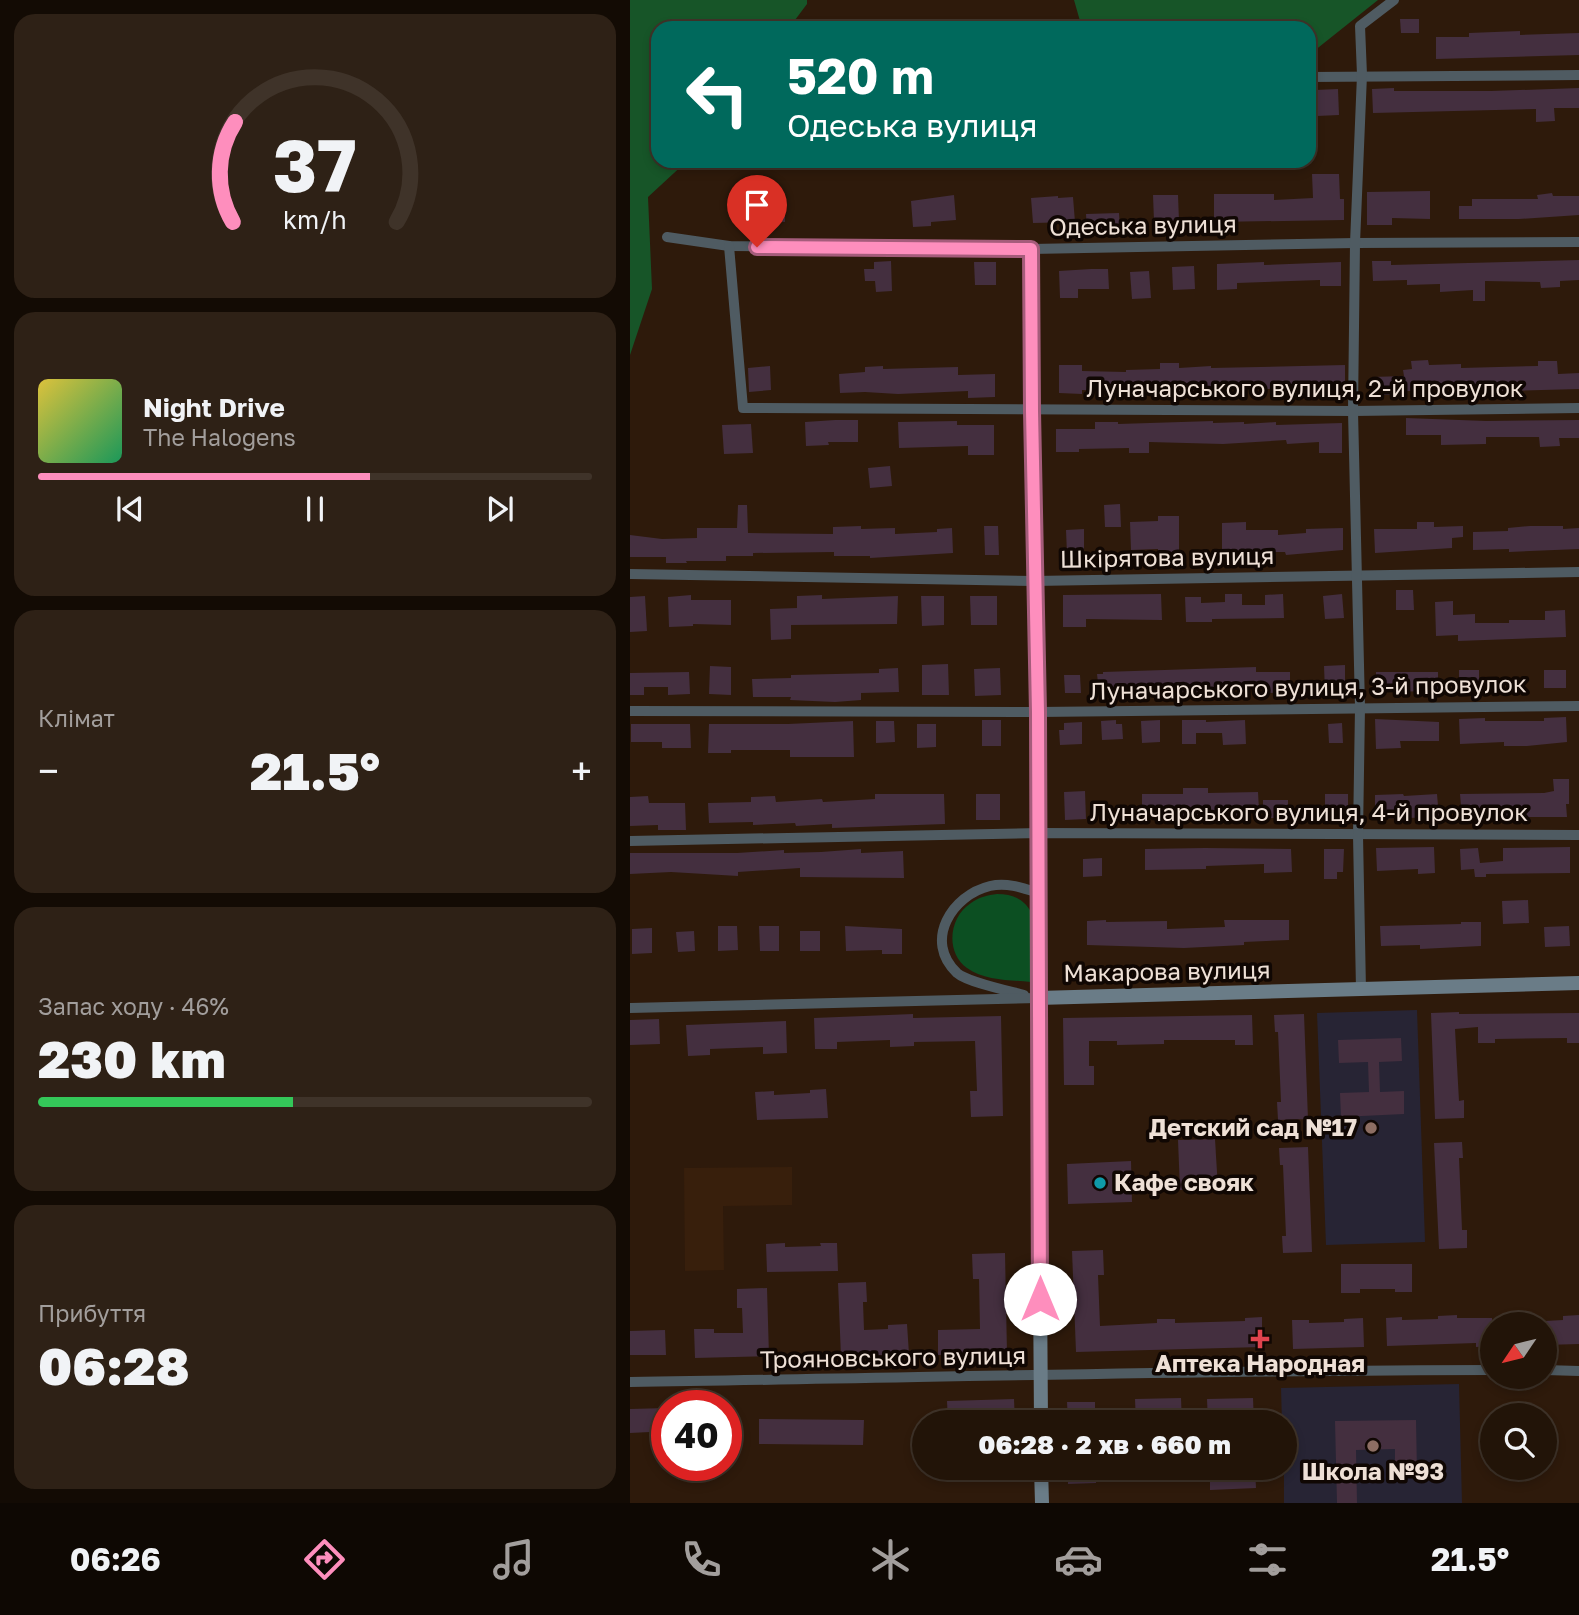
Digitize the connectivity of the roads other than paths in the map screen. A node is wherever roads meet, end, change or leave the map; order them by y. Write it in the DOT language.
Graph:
graph roads {
  1 [pos="1394,0"];
  2 [pos="1362,75"];
  3 [pos="1579,75"];
  4 [pos="1316,77"];
  5 [pos="667,237"];
  6 [pos="1354,243"];
  7 [pos="1579,243"];
  8 [pos="729,246"];
  9 [pos="1031,249"];
  10 [pos="1579,408"];
  11 [pos="1032,411"];
  12 [pos="1353,411"];
  13 [pos="1579,572"];
  14 [pos="630,574"];
  15 [pos="1357,576"];
  16 [pos="1034,581"];
  17 [pos="1579,706"];
  18 [pos="1360,708"];
  19 [pos="630,711"];
  20 [pos="1038,712"];
  21 [pos="1038,834"];
  22 [pos="1358,835"];
  23 [pos="1579,835"];
  24 [pos="630,841"];
  25 [pos="1038,893"];
  26 [pos="1579,982"];
  27 [pos="1361,990"];
  28 [pos="1038,998"];
  29 [pos="630,1008"];
  30 [pos="1480,1370"];
  31 [pos="1558,1370"];
  32 [pos="1579,1371"];
  33 [pos="1040,1377"];
  34 [pos="630,1382"];
  35 [pos="1041,1410"];
  36 [pos="1041,1480"];
  37 [pos="1042,1503"];
  1 -- 2 [label="street"];
  2 -- 3 [label="street"];
  2 -- 4 [label="street"];
  2 -- 6 [label="street"];
  5 -- 8 [label="street, Одеська вулиця"];
  6 -- 7 [label="street, Одеська вулиця"];
  6 -- 9 [label="street, Одеська вулиця"];
  6 -- 12 [label="street"];
  8 -- 9 [label="street, Одеська вулиця"];
  8 -- 11 [label="street, Луначарського вулиця, 2-й провулок"];
  9 -- 11 [label="street"];
  10 -- 12 [label="street, Луначарського вулиця, 2-й провулок"];
  11 -- 12 [label="street, Луначарського вулиця, 2-й провулок"];
  11 -- 16 [label="street"];
  12 -- 15 [label="street"];
  13 -- 15 [label="street, Шкірятова вулиця"];
  14 -- 16 [label="street, Шкірятова вулиця"];
  15 -- 16 [label="street, Шкірятова вулиця"];
  15 -- 18 [label="street"];
  16 -- 20 [label="street"];
  17 -- 18 [label="street, Луначарського вулиця, 3-й провулок"];
  18 -- 20 [label="street, Луначарського вулиця, 3-й провулок"];
  18 -- 22 [label="street"];
  19 -- 20 [label="street, Луначарського вулиця, 3-й провулок"];
  20 -- 21 [label="street"];
  21 -- 22 [label="street, Луначарського вулиця, 4-й провулок"];
  21 -- 24 [label="street, Луначарського вулиця, 4-й провулок"];
  21 -- 25 [label="street"];
  22 -- 23 [label="street, Луначарського вулиця, 4-й провулок"];
  22 -- 27 [label="street"];
  25 -- 28 [label="street"];
  25 -- 28 [label="street"];
  26 -- 27 [label="street, Макарова вулиця"];
  27 -- 28 [label="street, Макарова вулиця"];
  28 -- 29 [label="street, Макарова вулиця"];
  28 -- 33 [label="street"];
  30 -- 33 [label="street, Трояновського вулиця"];
  31 -- 32 [label="street"];
  33 -- 34 [label="street, Трояновського вулиця"];
  33 -- 35 [label="street"];
  36 -- 37 [label="street"];
}
